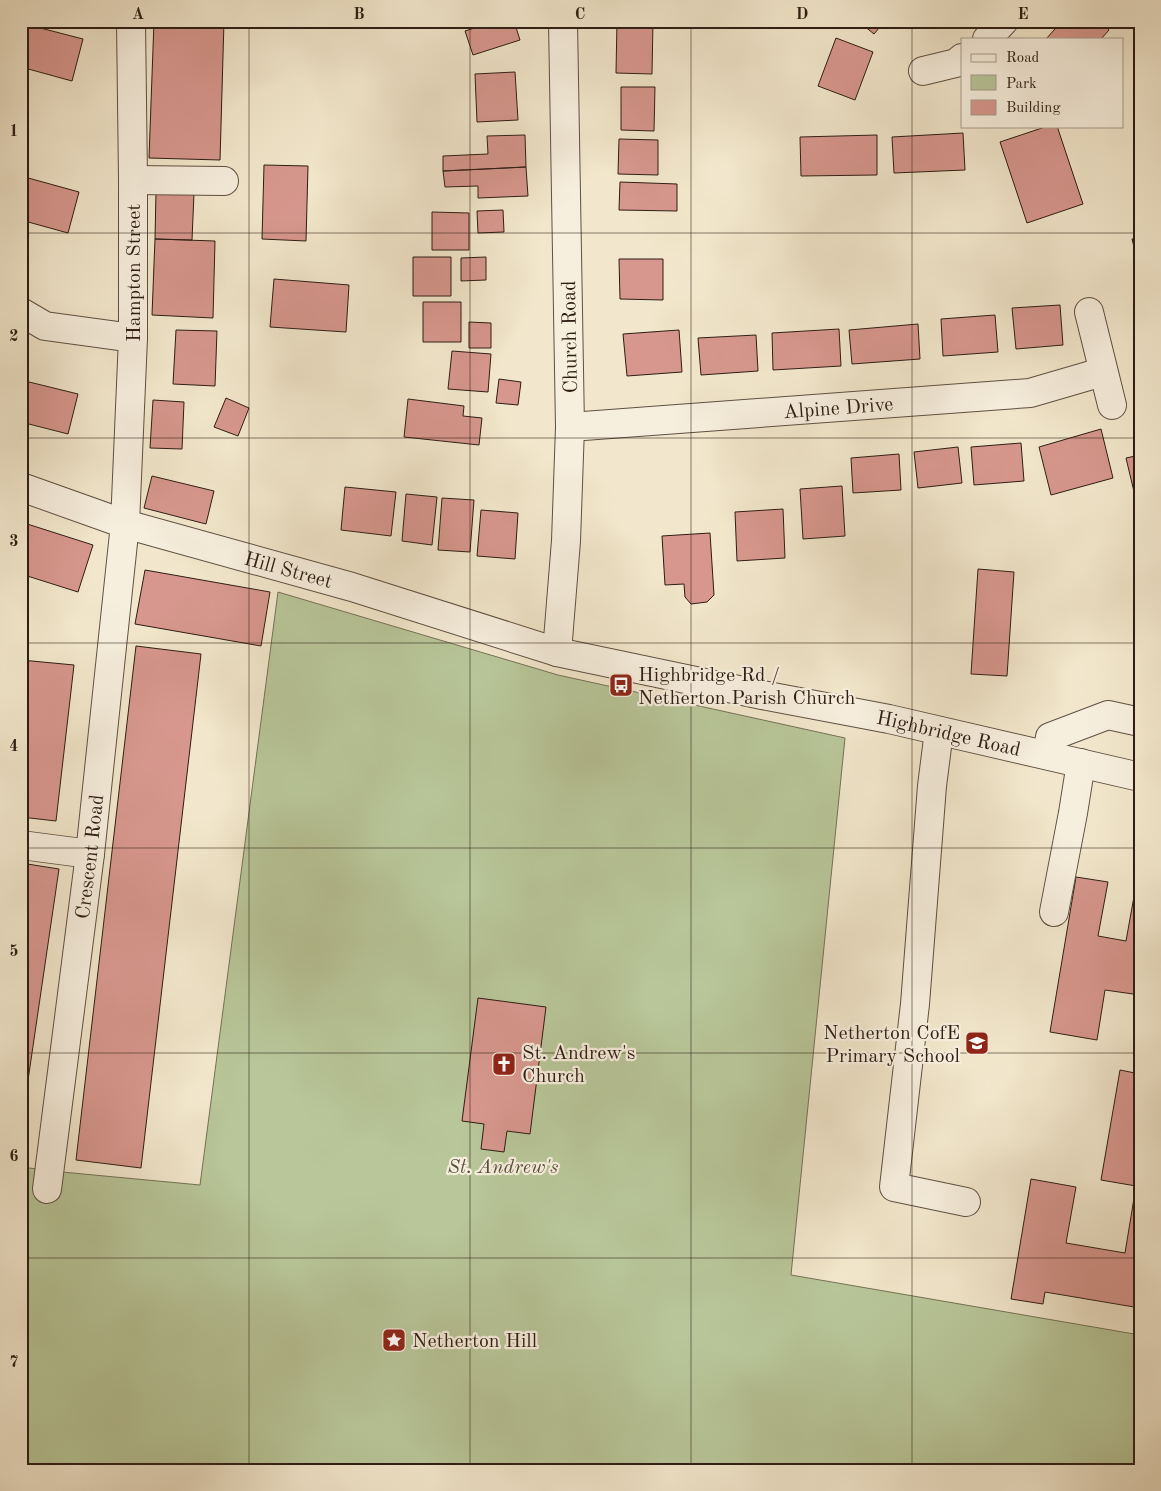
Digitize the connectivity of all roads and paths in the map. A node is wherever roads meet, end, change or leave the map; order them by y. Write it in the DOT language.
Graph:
graph roads {
  1 [pos="131,21"];
  2 [pos="563,21"];
  3 [pos="1004,21"];
  4 [pos="988,38"];
  5 [pos="961,59"];
  6 [pos="923,71"];
  7 [pos="133,180"];
  8 [pos="224,181"];
  9 [pos="21,312"];
  10 [pos="1089,312"];
  11 [pos="133,338"];
  12 [pos="1102,372"];
  13 [pos="1112,405"];
  14 [pos="570,427"];
  15 [pos="21,486"];
  16 [pos="125,524"];
  17 [pos="557,652"];
  18 [pos="1140,722"];
  19 [pos="939,731"];
  20 [pos="1046,755"];
  21 [pos="1081,763"];
  22 [pos="1140,777"];
  23 [pos="21,845"];
  24 [pos="90,854"];
  25 [pos="1054,912"];
  26 [pos="47,1189"];
  27 [pos="966,1202"];
  1 -- 7 [label="street, Hampton Street"];
  2 -- 14 [label="street, Church Road"];
  3 -- 4 [label="street"];
  5 -- 6 [label="street"];
  7 -- 8 [label="street"];
  7 -- 11 [label="street, Hampton Street"];
  9 -- 11 [label="street"];
  10 -- 12 [label="street"];
  11 -- 16 [label="street, Hampton Street"];
  12 -- 13 [label="street"];
  12 -- 14 [label="street, Alpine Drive"];
  14 -- 17 [label="street, Church Road"];
  15 -- 16 [label="street, Hill Street"];
  16 -- 17 [label="street, Hill Street"];
  16 -- 24 [label="street, Crescent Road"];
  17 -- 19 [label="street, Highbridge Road"];
  18 -- 20 [label="street, Highbridge Road"];
  19 -- 20 [label="street, Highbridge Road"];
  19 -- 27 [label="street"];
  20 -- 21 [label="street, Highbridge Road"];
  21 -- 22 [label="street, Highbridge Road"];
  21 -- 25 [label="street"];
  23 -- 24 [label="street"];
  24 -- 26 [label="street, Crescent Road"];
}
